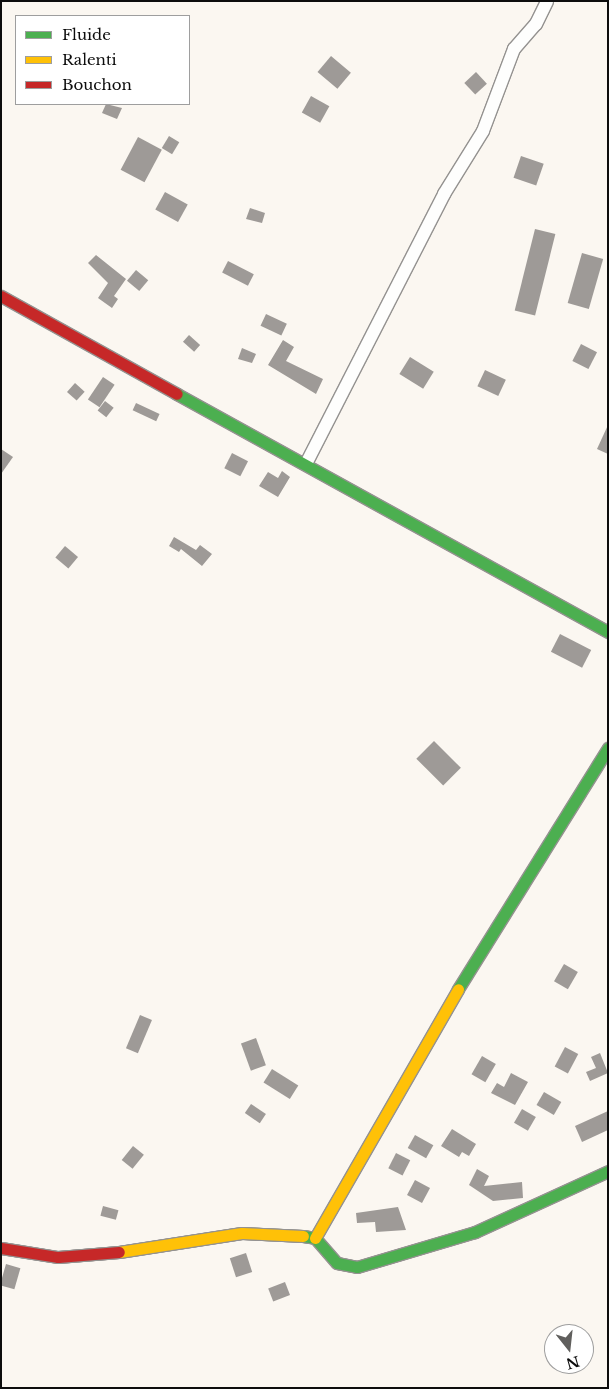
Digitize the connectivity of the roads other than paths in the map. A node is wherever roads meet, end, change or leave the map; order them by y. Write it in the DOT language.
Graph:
graph roads {
  1 [pos="546,1"];
  2 [pos="1,296"];
  3 [pos="307,462"];
  4 [pos="608,632"];
  5 [pos="608,748"];
  6 [pos="608,1171"];
  7 [pos="315,1238"];
  8 [pos="1,1248"];
  1 -- 3 [label="street"];
  2 -- 3 [label="street"];
  3 -- 4 [label="street"];
  5 -- 7 [label="street"];
  6 -- 7 [label="street"];
  7 -- 8 [label="street"];
}
